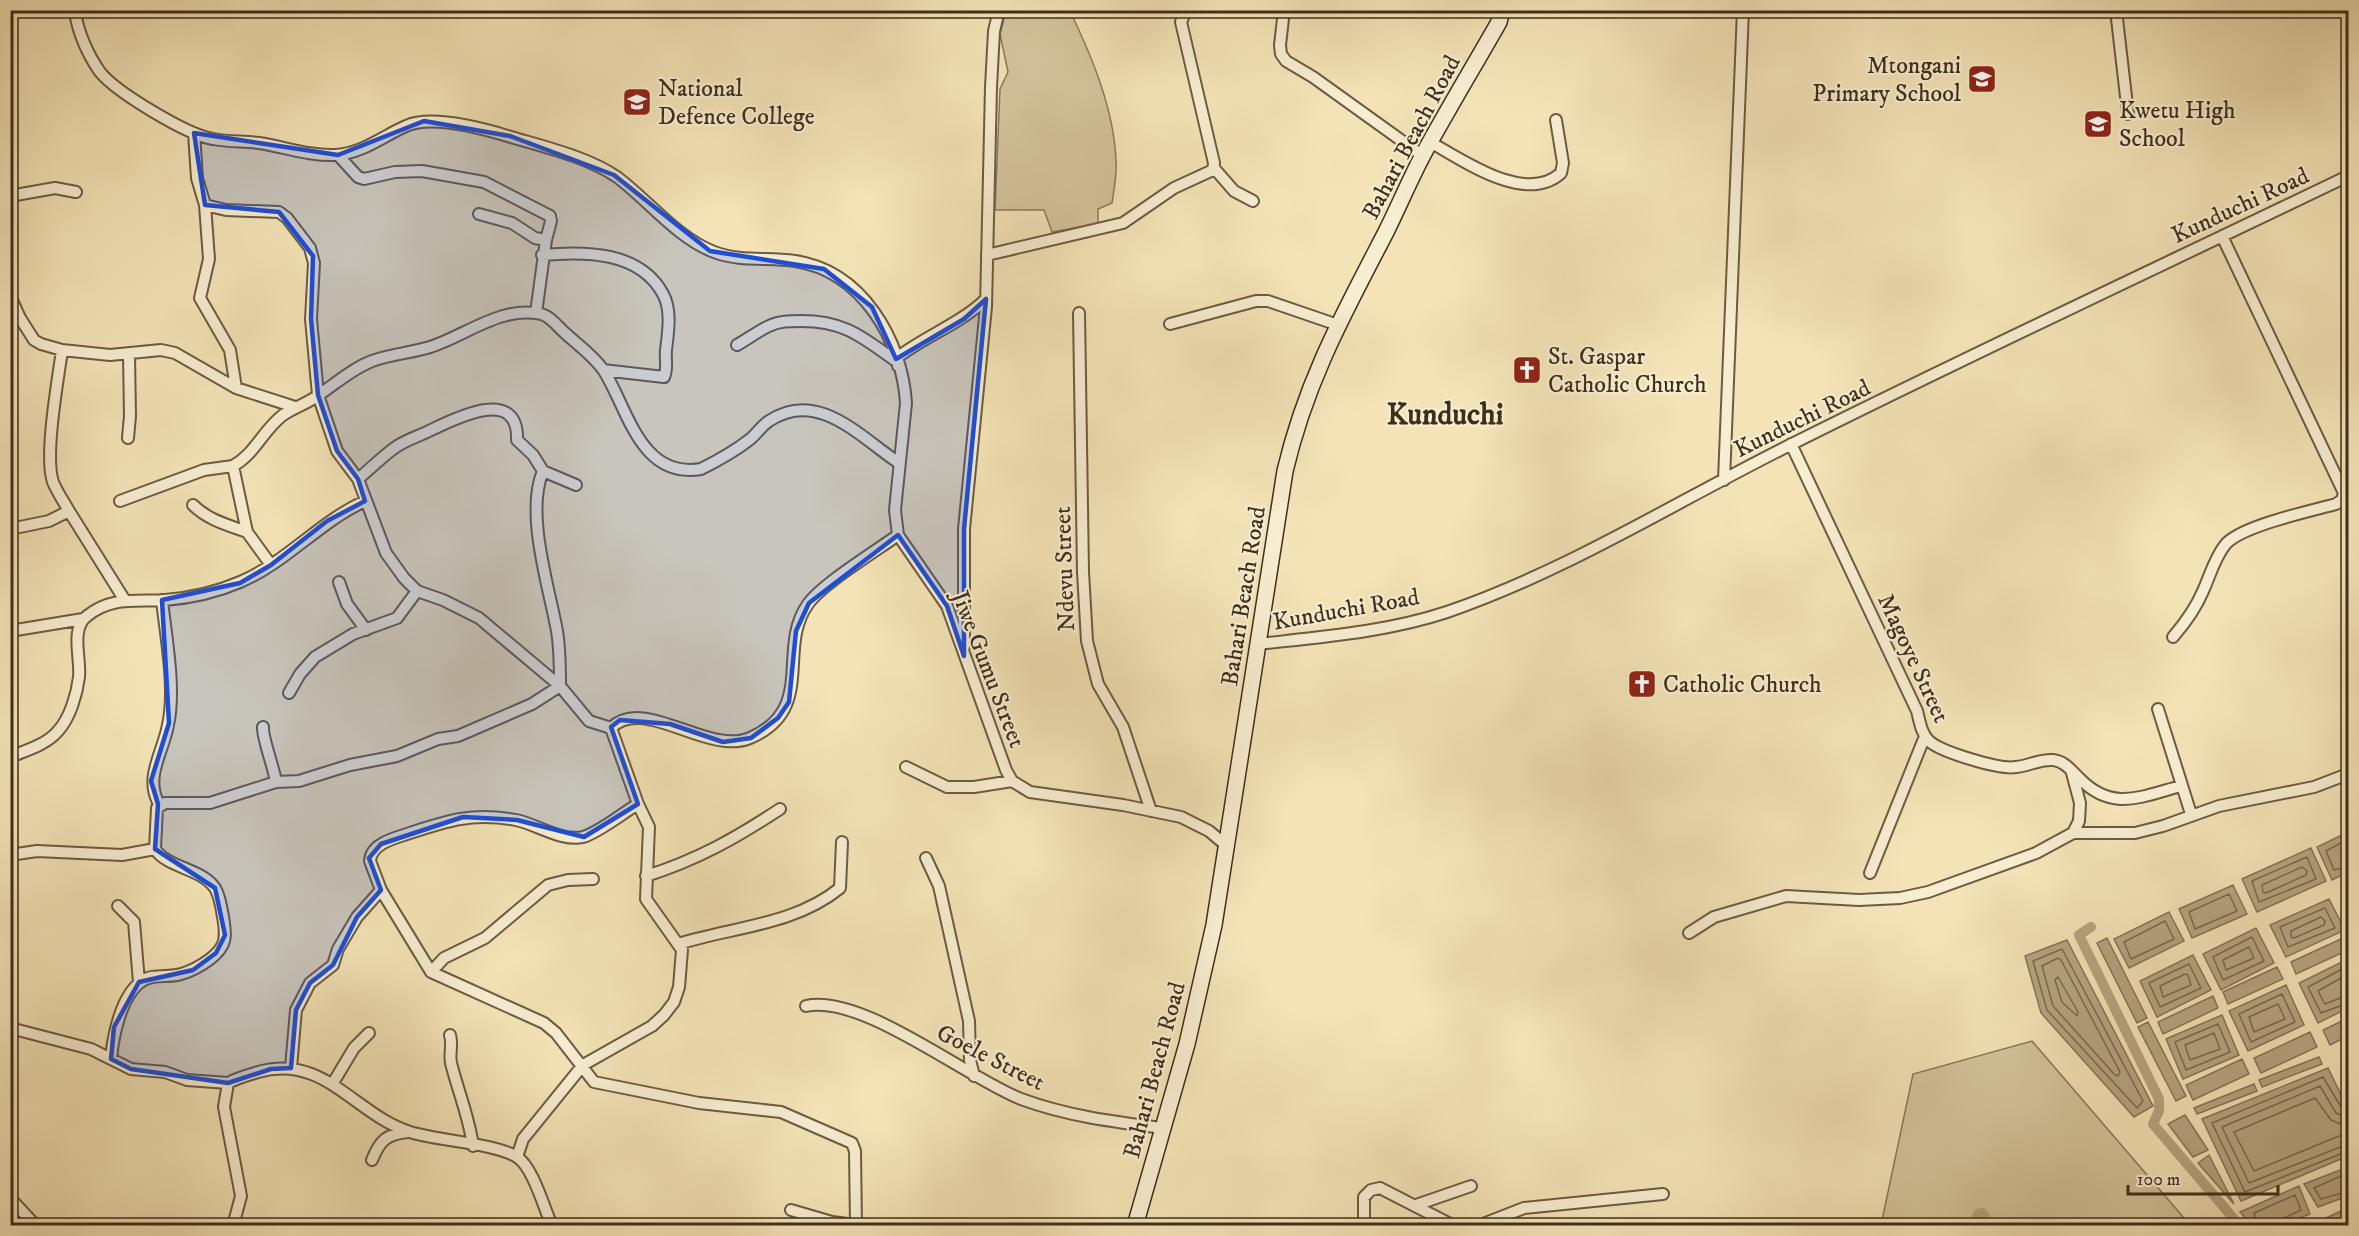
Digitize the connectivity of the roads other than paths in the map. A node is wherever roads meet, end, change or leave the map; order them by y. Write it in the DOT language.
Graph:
graph roads {
  1 [pos="75,10"];
  2 [pos="999,10"];
  3 [pos="1186,10"];
  4 [pos="1284,10"];
  5 [pos="1502,10"];
  6 [pos="1743,10"];
  7 [pos="2116,10"];
  8 [pos="2128,114"];
  9 [pos="1557,120"];
  10 [pos="194,133"];
  11 [pos="1426,149"];
  12 [pos="338,155"];
  13 [pos="1214,168"];
  14 [pos="2349,176"];
  15 [pos="76,192"];
  16 [pos="10,196"];
  17 [pos="1252,201"];
  18 [pos="205,205"];
  19 [pos="479,214"];
  20 [pos="2222,236"];
  21 [pos="546,240"];
  22 [pos="542,255"];
  23 [pos="987,255"];
  24 [pos="10,296"];
  25 [pos="987,299"];
  26 [pos="536,313"];
  27 [pos="1078,313"];
  28 [pos="1170,324"];
  29 [pos="1338,325"];
  30 [pos="737,345"];
  31 [pos="62,350"];
  32 [pos="129,355"];
  33 [pos="897,364"];
  34 [pos="603,370"];
  35 [pos="236,388"];
  36 [pos="318,395"];
  37 [pos="295,407"];
  38 [pos="128,438"];
  39 [pos="1791,444"];
  40 [pos="899,463"];
  41 [pos="233,466"];
  42 [pos="543,471"];
  43 [pos="358,479"];
  44 [pos="1724,480"];
  45 [pos="576,485"];
  46 [pos="120,501"];
  47 [pos="365,501"];
  48 [pos="193,505"];
  49 [pos="69,511"];
  50 [pos="10,529"];
  51 [pos="247,532"];
  52 [pos="898,535"];
  53 [pos="271,565"];
  54 [pos="339,582"];
  55 [pos="417,591"];
  56 [pos="124,600"];
  57 [pos="162,600"];
  58 [pos="83,619"];
  59 [pos="366,630"];
  60 [pos="10,631"];
  61 [pos="2174,637"];
  62 [pos="1258,644"];
  63 [pos="964,656"];
  64 [pos="560,686"];
  65 [pos="289,693"];
  66 [pos="2158,709"];
  67 [pos="263,727"];
  68 [pos="611,728"];
  69 [pos="1925,736"];
  70 [pos="10,757"];
  71 [pos="906,767"];
  72 [pos="2071,770"];
  73 [pos="2349,774"];
  74 [pos="1012,781"];
  75 [pos="276,782"];
  76 [pos="2181,786"];
  77 [pos="159,804"];
  78 [pos="638,804"];
  79 [pos="780,809"];
  80 [pos="1151,811"];
  81 [pos="2191,814"];
  82 [pos="2073,833"];
  83 [pos="842,842"];
  84 [pos="1227,846"];
  85 [pos="155,849"];
  86 [pos="10,855"];
  87 [pos="926,858"];
  88 [pos="1870,873"];
  89 [pos="646,876"];
  90 [pos="594,879"];
  91 [pos="381,891"];
  92 [pos="118,906"];
  93 [pos="1689,933"];
  94 [pos="678,944"];
  95 [pos="431,972"];
  96 [pos="139,982"];
  97 [pos="807,1006"];
  98 [pos="10,1028"];
  99 [pos="369,1033"];
  100 [pos="450,1035"];
  101 [pos="111,1059"];
  102 [pos="583,1065"];
  103 [pos="291,1068"];
  104 [pos="974,1076"];
  105 [pos="228,1083"];
  106 [pos="333,1083"];
  107 [pos="1163,1128"];
  108 [pos="409,1132"];
  109 [pos="473,1146"];
  110 [pos="516,1157"];
  111 [pos="372,1160"];
  112 [pos="1471,1186"];
  113 [pos="1664,1194"];
  114 [pos="10,1198"];
  115 [pos="1416,1205"];
  116 [pos="790,1210"];
  117 [pos="856,1225"];
  118 [pos="36,1226"];
  119 [pos="233,1226"];
  120 [pos="552,1226"];
  121 [pos="1135,1226"];
  122 [pos="1364,1226"];
  123 [pos="1454,1226"];
  124 [pos="1478,1226"];
  1 -- 10 [label="street, Jiwe Gumu Street"];
  2 -- 23 [label="street"];
  3 -- 13 [label="street"];
  4 -- 11 [label="street"];
  5 -- 11 [label="street, Bahari Beach Road"];
  6 -- 44 [label="street"];
  7 -- 8 [label="street"];
  9 -- 11 [label="street"];
  10 -- 12 [label="street, Jiwe Gumu Street"];
  10 -- 18 [label="street"];
  11 -- 29 [label="street, Bahari Beach Road"];
  12 -- 21 [label="street"];
  12 -- 33 [label="street, Jiwe Gumu Street"];
  13 -- 17 [label="street"];
  13 -- 23 [label="street"];
  14 -- 20 [label="street, Kunduchi Road"];
  15 -- 16 [label="street"];
  18 -- 35 [label="street"];
  18 -- 36 [label="street"];
  19 -- 21 [label="street"];
  20 -- 39 [label="street, Kunduchi Road"];
  20 -- 61 [label="street"];
  21 -- 22 [label="street"];
  22 -- 26 [label="street"];
  22 -- 34 [label="street"];
  23 -- 25 [label="street"];
  24 -- 31 [label="street"];
  25 -- 33 [label="street"];
  25 -- 63 [label="street"];
  26 -- 34 [label="street"];
  26 -- 36 [label="street"];
  27 -- 80 [label="street, Ndevu Street"];
  28 -- 29 [label="street"];
  29 -- 62 [label="street, Bahari Beach Road"];
  30 -- 33 [label="street"];
  31 -- 32 [label="street"];
  31 -- 49 [label="street"];
  32 -- 35 [label="street"];
  32 -- 38 [label="street"];
  33 -- 40 [label="street, Jiwe Gumu Street"];
  34 -- 40 [label="street"];
  35 -- 37 [label="street"];
  36 -- 37 [label="street"];
  36 -- 43 [label="street"];
  37 -- 41 [label="street"];
  39 -- 44 [label="street, Kunduchi Road"];
  39 -- 69 [label="street, Magoye Street"];
  40 -- 52 [label="street, Jiwe Gumu Street"];
  41 -- 46 [label="street"];
  41 -- 51 [label="street"];
  42 -- 43 [label="street"];
  42 -- 45 [label="street"];
  42 -- 64 [label="street"];
  43 -- 47 [label="street"];
  44 -- 62 [label="street, Kunduchi Road"];
  47 -- 53 [label="street"];
  47 -- 55 [label="street"];
  48 -- 51 [label="street"];
  49 -- 50 [label="street"];
  49 -- 56 [label="street"];
  51 -- 53 [label="street"];
  52 -- 63 [label="street, Jiwe Gumu Street"];
  52 -- 68 [label="street"];
  53 -- 57 [label="street"];
  54 -- 59 [label="street"];
  55 -- 59 [label="street"];
  55 -- 64 [label="street"];
  56 -- 57 [label="street"];
  56 -- 58 [label="street"];
  57 -- 77 [label="street"];
  58 -- 60 [label="street"];
  58 -- 70 [label="street"];
  59 -- 65 [label="street"];
  62 -- 84 [label="street, Bahari Beach Road"];
  63 -- 74 [label="street, Jiwe Gumu Street"];
  64 -- 68 [label="street"];
  64 -- 75 [label="street"];
  66 -- 76 [label="street"];
  67 -- 75 [label="street"];
  68 -- 78 [label="street"];
  69 -- 72 [label="street, Magoye Street"];
  69 -- 88 [label="street"];
  71 -- 74 [label="street"];
  72 -- 76 [label="street, Magoye Street"];
  72 -- 82 [label="street"];
  73 -- 81 [label="street"];
  74 -- 80 [label="street, Jiwe Gumu Street"];
  75 -- 77 [label="street"];
  76 -- 81 [label="street"];
  77 -- 85 [label="street"];
  78 -- 89 [label="street"];
  78 -- 91 [label="street"];
  79 -- 89 [label="street"];
  80 -- 84 [label="street, Jiwe Gumu Street"];
  81 -- 82 [label="street"];
  82 -- 93 [label="street"];
  83 -- 94 [label="street"];
  84 -- 107 [label="street, Bahari Beach Road"];
  85 -- 86 [label="street"];
  85 -- 96 [label="street"];
  87 -- 104 [label="street"];
  89 -- 94 [label="street"];
  90 -- 95 [label="street"];
  91 -- 95 [label="street"];
  91 -- 103 [label="street"];
  92 -- 96 [label="street"];
  94 -- 102 [label="street"];
  95 -- 102 [label="street"];
  96 -- 101 [label="street"];
  97 -- 104 [label="street, Goele Street"];
  98 -- 101 [label="street"];
  99 -- 106 [label="street"];
  100 -- 109 [label="street"];
  101 -- 105 [label="street"];
  102 -- 110 [label="street"];
  102 -- 117 [label="street"];
  103 -- 105 [label="street"];
  103 -- 106 [label="street"];
  104 -- 107 [label="street, Goele Street"];
  105 -- 119 [label="street"];
  106 -- 108 [label="street"];
  107 -- 121 [label="street, Bahari Beach Road"];
  108 -- 109 [label="street"];
  108 -- 111 [label="street"];
  109 -- 110 [label="street"];
  110 -- 120 [label="street"];
  112 -- 115 [label="street"];
  113 -- 124 [label="street"];
  114 -- 118 [label="street"];
  115 -- 122 [label="street"];
  115 -- 123 [label="street"];
  116 -- 117 [label="street"];
}
